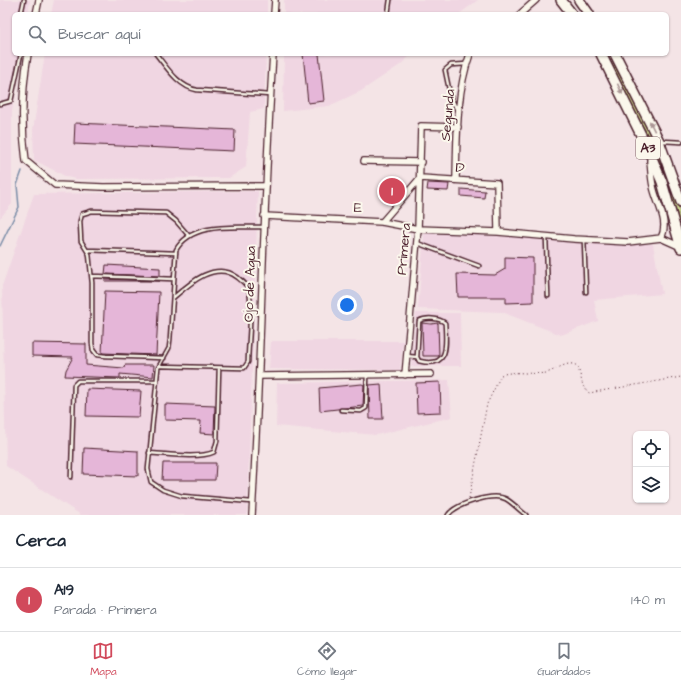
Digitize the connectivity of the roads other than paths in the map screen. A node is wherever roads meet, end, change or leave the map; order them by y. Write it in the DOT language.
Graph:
graph roads {
  1 [pos="24,0"];
  2 [pos="39,0"];
  3 [pos="275,0"];
  4 [pos="390,0"];
  5 [pos="536,0"];
  6 [pos="561,0"];
  7 [pos="579,0"];
  8 [pos="22,12"];
  9 [pos="36,12"];
  10 [pos="274,12"];
  11 [pos="388,12"];
  12 [pos="522,12"];
  13 [pos="570,12"];
  14 [pos="588,12"];
  15 [pos="21,56"];
  16 [pos="28,56"];
  17 [pos="158,56"];
  18 [pos="273,56"];
  19 [pos="469,56"];
  20 [pos="602,56"];
  21 [pos="616,56"];
  22 [pos="467,64"];
  23 [pos="270,95"];
  24 [pos="0,104"];
  25 [pos="459,115"];
  26 [pos="458,127"];
  27 [pos="659,141"];
  28 [pos="681,142"];
  29 [pos="647,147"];
  30 [pos="364,161"];
  31 [pos="421,162"];
  32 [pos="421,178"];
  33 [pos="456,180"];
  34 [pos="265,186"];
  35 [pos="681,202"];
  36 [pos="264,216"];
  37 [pos="382,222"];
  38 [pos="264,227"];
  39 [pos="418,229"];
  40 [pos="498,232"];
  41 [pos="189,236"];
  42 [pos="546,236"];
  43 [pos="661,238"];
  44 [pos="584,239"];
  45 [pos="417,243"];
  46 [pos="681,247"];
  47 [pos="86,250"];
  48 [pos="176,253"];
  49 [pos="479,266"];
  50 [pos="92,276"];
  51 [pos="174,279"];
  52 [pos="586,292"];
  53 [pos="548,296"];
  54 [pos="173,298"];
  55 [pos="406,356"];
  56 [pos="417,357"];
  57 [pos="164,358"];
  58 [pos="160,366"];
  59 [pos="219,368"];
  60 [pos="430,374"];
  61 [pos="367,375"];
  62 [pos="405,375"];
  63 [pos="260,376"];
  64 [pos="157,381"];
  65 [pos="341,410"];
  66 [pos="149,453"];
  67 [pos="71,477"];
  68 [pos="253,502"];
  69 [pos="252,515"];
  70 [pos="448,515"];
  71 [pos="526,515"];
  1 -- 8 [label="lane"];
  2 -- 9 [label="street"];
  3 -- 10 [label="street"];
  4 -- 11 [label="lane"];
  5 -- 12 [label="street"];
  6 -- 13 [label="highway"];
  7 -- 14 [label="highway"];
  15 -- 24 [label="lane"];
  16 -- 34 [label="street"];
  17 -- 23 [label="lane"];
  18 -- 23 [label="street, Ojo de Agua"];
  19 -- 22 [label="street, Segunda"];
  20 -- 29 [label="highway, A3, one-way"];
  27 -- 21 [label="highway, A3, one-way"];
  22 -- 25 [label="street, Segunda"];
  22 -- 25 [label="lane"];
  23 -- 34 [label="street, Ojo de Agua"];
  25 -- 26 [label="street, Segunda"];
  26 -- 31 [label="street, Primera"];
  26 -- 33 [label="street, Segunda"];
  27 -- 28 [label="lane"];
  27 -- 29 [label="lane"];
  27 -- 35 [label="highway, A3"];
  29 -- 43 [label="street"];
  29 -- 46 [label="highway, A3"];
  30 -- 31 [label="street"];
  31 -- 32 [label="street, Primera"];
  32 -- 33 [label="street, D"];
  32 -- 37 [label="street"];
  32 -- 39 [label="street, Primera"];
  33 -- 40 [label="street, D"];
  34 -- 36 [label="street, Ojo de Agua"];
  36 -- 37 [label="street, E"];
  36 -- 38 [label="street, Ojo de Agua"];
  37 -- 39 [label="street, E"];
  38 -- 41 [label="lane"];
  38 -- 63 [label="street, Ojo de Agua"];
  39 -- 40 [label="street, E"];
  39 -- 45 [label="street, Primera"];
  40 -- 42 [label="street, E"];
  41 -- 47 [label="lane"];
  41 -- 48 [label="lane"];
  42 -- 44 [label="street, E"];
  42 -- 53 [label="lane"];
  43 -- 44 [label="street, E"];
  43 -- 46 [label="street"];
  44 -- 52 [label="lane"];
  45 -- 49 [label="lane"];
  45 -- 55 [label="street, Primera"];
  47 -- 48 [label="lane"];
  47 -- 50 [label="lane"];
  48 -- 51 [label="lane"];
  50 -- 51 [label="lane"];
  50 -- 57 [label="lane"];
  51 -- 54 [label="lane"];
  54 -- 57 [label="lane"];
  54 -- 59 [label="lane"];
  55 -- 56 [label="lane"];
  55 -- 62 [label="street, Primera"];
  56 -- 56 [label="lane"];
  57 -- 58 [label="lane"];
  58 -- 59 [label="lane"];
  58 -- 64 [label="lane"];
  59 -- 66 [label="lane"];
  60 -- 62 [label="street"];
  61 -- 62 [label="street"];
  61 -- 63 [label="street"];
  61 -- 65 [label="lane"];
  63 -- 68 [label="street, Ojo de Agua"];
  64 -- 66 [label="lane"];
  64 -- 67 [label="lane"];
  66 -- 68 [label="lane"];
  68 -- 69 [label="street, Ojo de Agua"];
  70 -- 71 [label="lane"];
}
